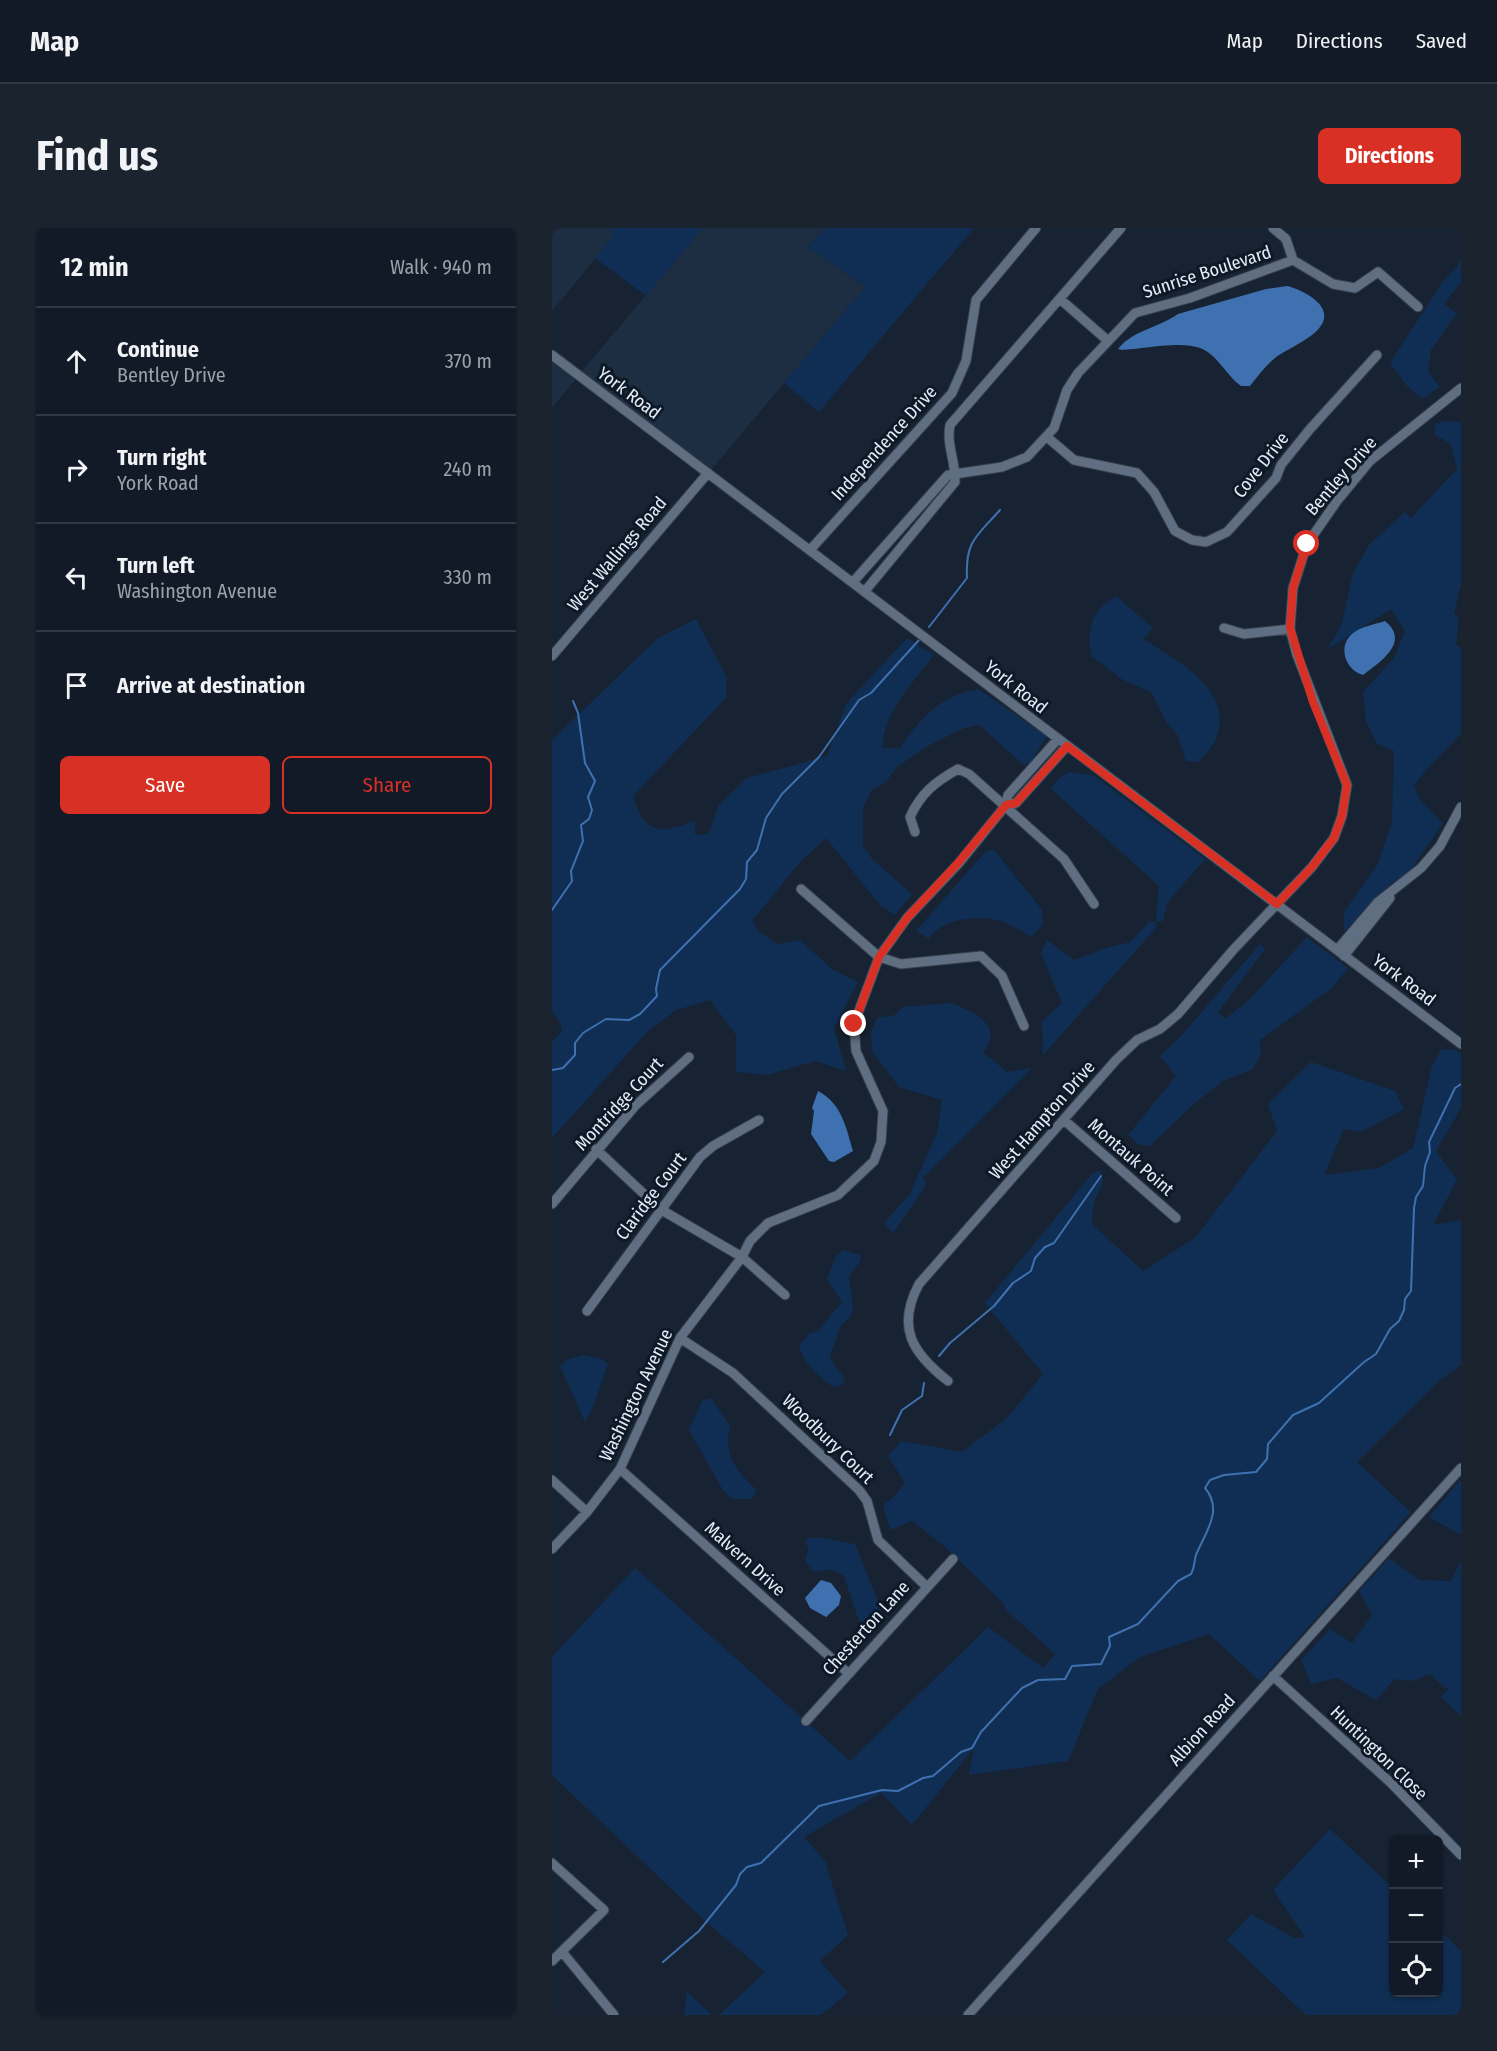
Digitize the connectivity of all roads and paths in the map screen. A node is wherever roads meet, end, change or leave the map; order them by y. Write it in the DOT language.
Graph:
graph roads {
  1 [pos="1036,228"];
  2 [pos="1121,228"];
  3 [pos="1273,228"];
  4 [pos="1293,260"];
  5 [pos="1060,299"];
  6 [pos="1418,307"];
  7 [pos="1107,340"];
  8 [pos="552,355"];
  9 [pos="1377,355"];
  10 [pos="1461,388"];
  11 [pos="1047,437"];
  12 [pos="955,472"];
  13 [pos="708,473"];
  14 [pos="810,550"];
  15 [pos="853,582"];
  16 [pos="865,591"];
  17 [pos="1224,628"];
  18 [pos="1290,628"];
  19 [pos="552,656"];
  20 [pos="1058,739"];
  21 [pos="1067,746"];
  22 [pos="1006,805"];
  23 [pos="1461,807"];
  24 [pos="915,832"];
  25 [pos="801,889"];
  26 [pos="1094,904"];
  27 [pos="1277,904"];
  28 [pos="1340,953"];
  29 [pos="879,957"];
  30 [pos="1024,1026"];
  31 [pos="1461,1044"];
  32 [pos="689,1057"];
  33 [pos="759,1120"];
  34 [pos="1064,1120"];
  35 [pos="596,1149"];
  36 [pos="552,1204"];
  37 [pos="660,1209"];
  38 [pos="1176,1218"];
  39 [pos="742,1257"];
  40 [pos="785,1296"];
  41 [pos="587,1311"];
  42 [pos="680,1338"];
  43 [pos="948,1381"];
  44 [pos="1461,1468"];
  45 [pos="620,1469"];
  46 [pos="552,1480"];
  47 [pos="587,1512"];
  48 [pos="552,1549"];
  49 [pos="953,1559"];
  50 [pos="926,1586"];
  51 [pos="848,1673"];
  52 [pos="1273,1676"];
  53 [pos="806,1721"];
  54 [pos="1435,1835"];
  55 [pos="1443,1842"];
  56 [pos="1461,1855"];
  57 [pos="552,1863"];
  58 [pos="563,1953"];
  59 [pos="552,1961"];
  60 [pos="614,2015"];
  61 [pos="968,2015"];
  1 -- 14 [label="street, Independence Drive"];
  2 -- 5 [label="street"];
  3 -- 4 [label="street, Sunrise Boulevard"];
  4 -- 6 [label="street, Sunrise Boulevard"];
  4 -- 7 [label="street, Sunrise Boulevard"];
  5 -- 7 [label="street"];
  5 -- 12 [label="street"];
  7 -- 11 [label="street, Sunrise Boulevard"];
  8 -- 13 [label="street, York Road"];
  9 -- 11 [label="street, Cove Drive"];
  10 -- 18 [label="street, Bentley Drive"];
  11 -- 12 [label="street, Sunrise Boulevard"];
  12 -- 15 [label="street"];
  12 -- 16 [label="street"];
  13 -- 14 [label="street, York Road"];
  13 -- 19 [label="street, West Wallings Road"];
  14 -- 15 [label="street, York Road"];
  15 -- 16 [label="street, York Road"];
  16 -- 20 [label="street, York Road"];
  17 -- 18 [label="street"];
  18 -- 27 [label="street, Bentley Drive"];
  20 -- 21 [label="street, York Road"];
  20 -- 22 [label="street, Washington Avenue"];
  21 -- 22 [label="street, Washington Avenue"];
  21 -- 27 [label="street, York Road"];
  22 -- 24 [label="street"];
  22 -- 26 [label="street"];
  22 -- 29 [label="street, Washington Avenue"];
  23 -- 28 [label="street"];
  25 -- 29 [label="street"];
  27 -- 28 [label="street, York Road"];
  27 -- 34 [label="street, West Hampton Drive"];
  28 -- 31 [label="street, York Road"];
  29 -- 30 [label="street"];
  29 -- 39 [label="street, Washington Avenue"];
  32 -- 35 [label="street, Montridge Court"];
  33 -- 37 [label="street, Claridge Court"];
  34 -- 38 [label="street, Montauk Point"];
  34 -- 43 [label="street, West Hampton Drive"];
  35 -- 36 [label="street, Montridge Court"];
  35 -- 37 [label="street"];
  37 -- 39 [label="street"];
  37 -- 41 [label="street, Claridge Court"];
  39 -- 40 [label="street"];
  39 -- 42 [label="street, Washington Avenue"];
  42 -- 45 [label="street, Washington Avenue"];
  42 -- 50 [label="street, Woodbury Court"];
  44 -- 52 [label="street, Albion Road"];
  45 -- 47 [label="street, Washington Avenue"];
  45 -- 51 [label="street, Malvern Drive"];
  46 -- 47 [label="street"];
  47 -- 48 [label="street, Washington Avenue"];
  49 -- 50 [label="street, Chesterton Lane"];
  50 -- 51 [label="street, Chesterton Lane"];
  51 -- 53 [label="street, Chesterton Lane"];
  52 -- 54 [label="street, Huntington Close"];
  52 -- 61 [label="street, Albion Road"];
  55 -- 56 [label="street, Huntington Close"];
  57 -- 58 [label="street"];
  58 -- 59 [label="street"];
  58 -- 60 [label="street"];
}
